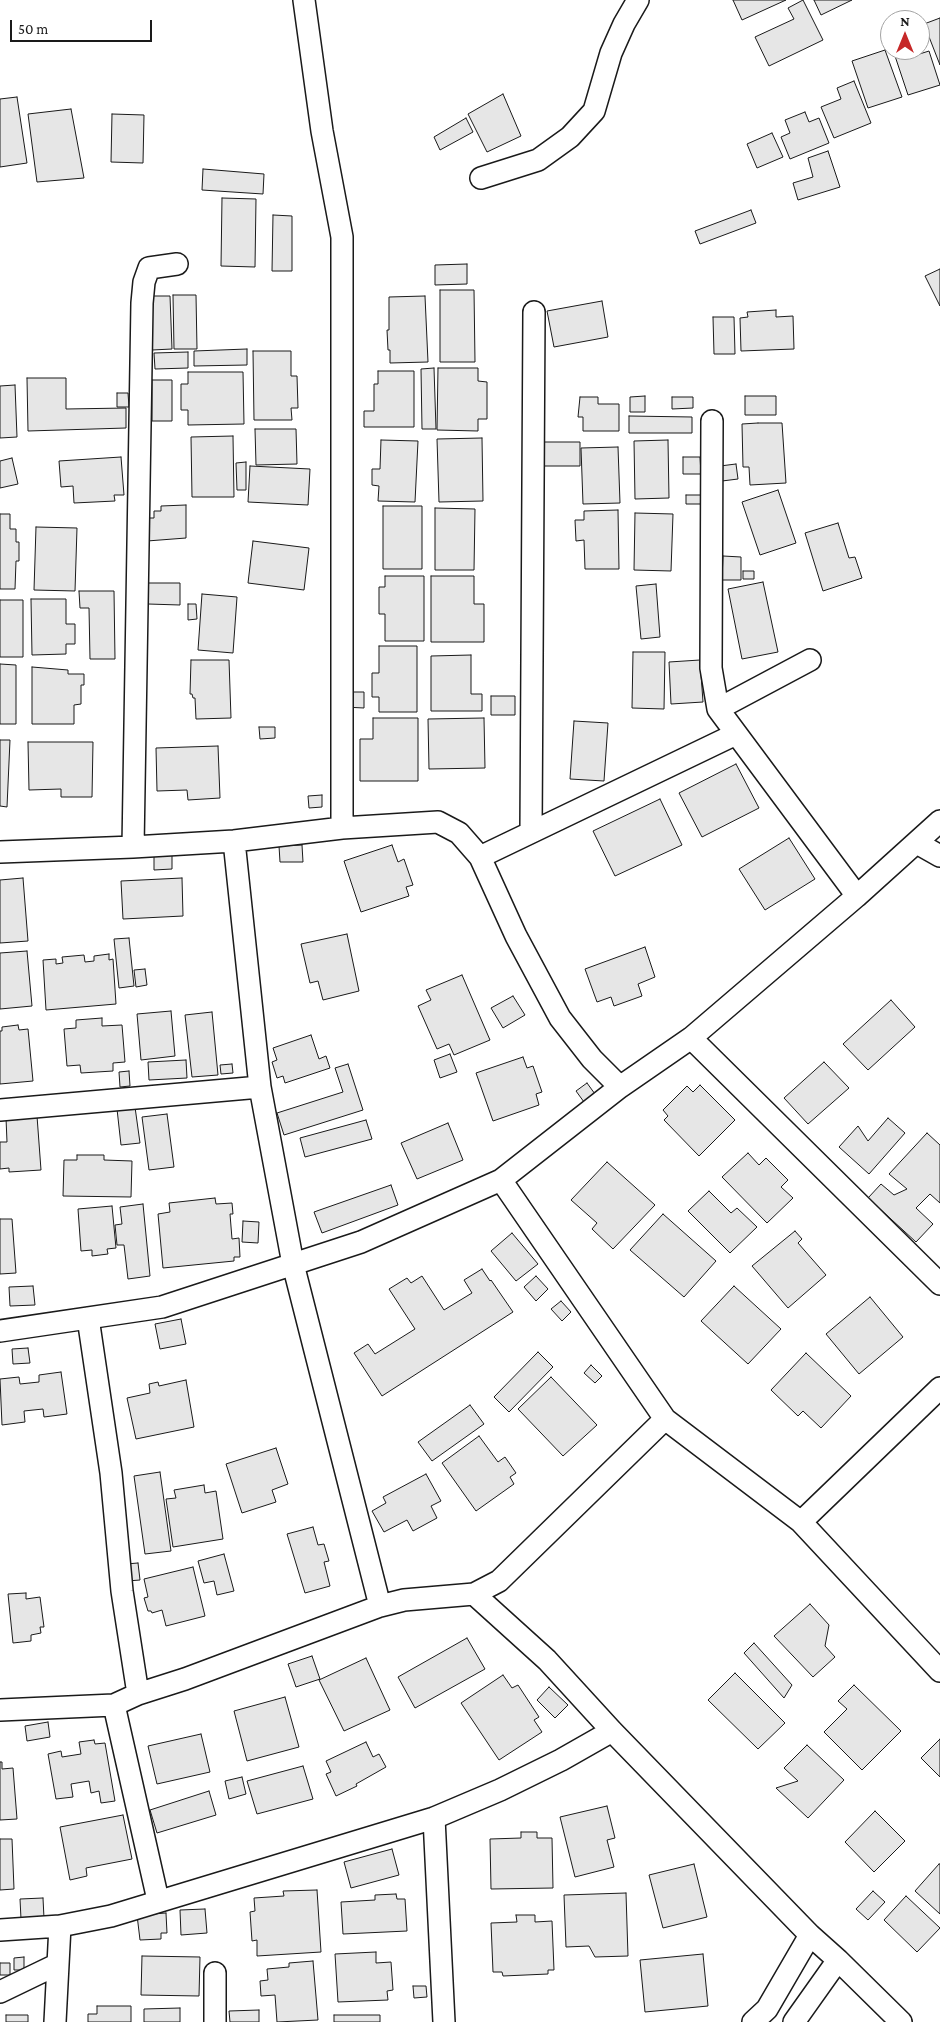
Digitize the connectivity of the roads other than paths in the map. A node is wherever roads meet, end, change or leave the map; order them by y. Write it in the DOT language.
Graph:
graph roads {
  1 [pos="304,0"];
  2 [pos="638,0"];
  3 [pos="481,178"];
  4 [pos="177,264"];
  5 [pos="534,312"];
  6 [pos="712,421"];
  7 [pos="810,660"];
  8 [pos="718,709"];
  9 [pos="736,734"];
  10 [pos="940,821"];
  11 [pos="342,828"];
  12 [pos="531,832"];
  13 [pos="234,841"];
  14 [pos="917,843"];
  15 [pos="133,847"];
  16 [pos="0,852"];
  17 [pos="940,856"];
  18 [pos="480,857"];
  19 [pos="857,896"];
  20 [pos="691,1038"];
  21 [pos="260,1087"];
  22 [pos="620,1087"];
  23 [pos="0,1110"];
  24 [pos="501,1180"];
  25 [pos="293,1264"];
  26 [pos="940,1284"];
  27 [pos="88,1318"];
  28 [pos="0,1331"];
  29 [pos="940,1388"];
  30 [pos="665,1420"];
  31 [pos="802,1522"];
  32 [pos="474,1594"];
  33 [pos="380,1606"];
  34 [pos="940,1671"];
  35 [pos="138,1694"];
  36 [pos="114,1705"];
  37 [pos="0,1710"];
  38 [pos="612,1731"];
  39 [pos="434,1818"];
  40 [pos="158,1900"];
  41 [pos="60,1926"];
  42 [pos="0,1930"];
  43 [pos="810,1935"];
  44 [pos="838,1960"];
  45 [pos="58,1964"];
  46 [pos="215,1973"];
  47 [pos="0,1992"];
  48 [pos="55,2022"];
  49 [pos="215,2022"];
  50 [pos="444,2022"];
  51 [pos="754,2022"];
  52 [pos="794,2022"];
  53 [pos="901,2022"];
  1 -- 11 [label="street"];
  2 -- 3 [label="street"];
  4 -- 15 [label="street"];
  5 -- 12 [label="street"];
  6 -- 8 [label="street"];
  7 -- 8 [label="street"];
  8 -- 9 [label="street"];
  9 -- 12 [label="street"];
  9 -- 19 [label="street"];
  10 -- 14 [label="street"];
  11 -- 13 [label="street"];
  11 -- 18 [label="street"];
  12 -- 18 [label="street"];
  13 -- 15 [label="street"];
  13 -- 21 [label="street"];
  14 -- 17 [label="street"];
  14 -- 19 [label="street"];
  15 -- 16 [label="street"];
  18 -- 22 [label="street"];
  19 -- 20 [label="street"];
  20 -- 22 [label="street"];
  20 -- 26 [label="street"];
  21 -- 23 [label="street"];
  21 -- 25 [label="street"];
  22 -- 24 [label="street"];
  24 -- 25 [label="street"];
  24 -- 30 [label="street"];
  25 -- 27 [label="street"];
  25 -- 33 [label="street"];
  27 -- 28 [label="street"];
  27 -- 35 [label="street"];
  29 -- 31 [label="street"];
  30 -- 31 [label="street"];
  30 -- 32 [label="street"];
  31 -- 34 [label="street"];
  32 -- 33 [label="street"];
  32 -- 38 [label="street"];
  33 -- 35 [label="street"];
  35 -- 36 [label="street"];
  36 -- 37 [label="street"];
  36 -- 40 [label="street"];
  38 -- 39 [label="street"];
  38 -- 43 [label="street"];
  39 -- 40 [label="street"];
  39 -- 50 [label="street"];
  40 -- 41 [label="street"];
  41 -- 42 [label="street"];
  41 -- 45 [label="street"];
  43 -- 44 [label="street"];
  43 -- 51 [label="street"];
  44 -- 52 [label="street"];
  44 -- 53 [label="street"];
  45 -- 47 [label="street"];
  45 -- 48 [label="street"];
  46 -- 49 [label="street"];
}
